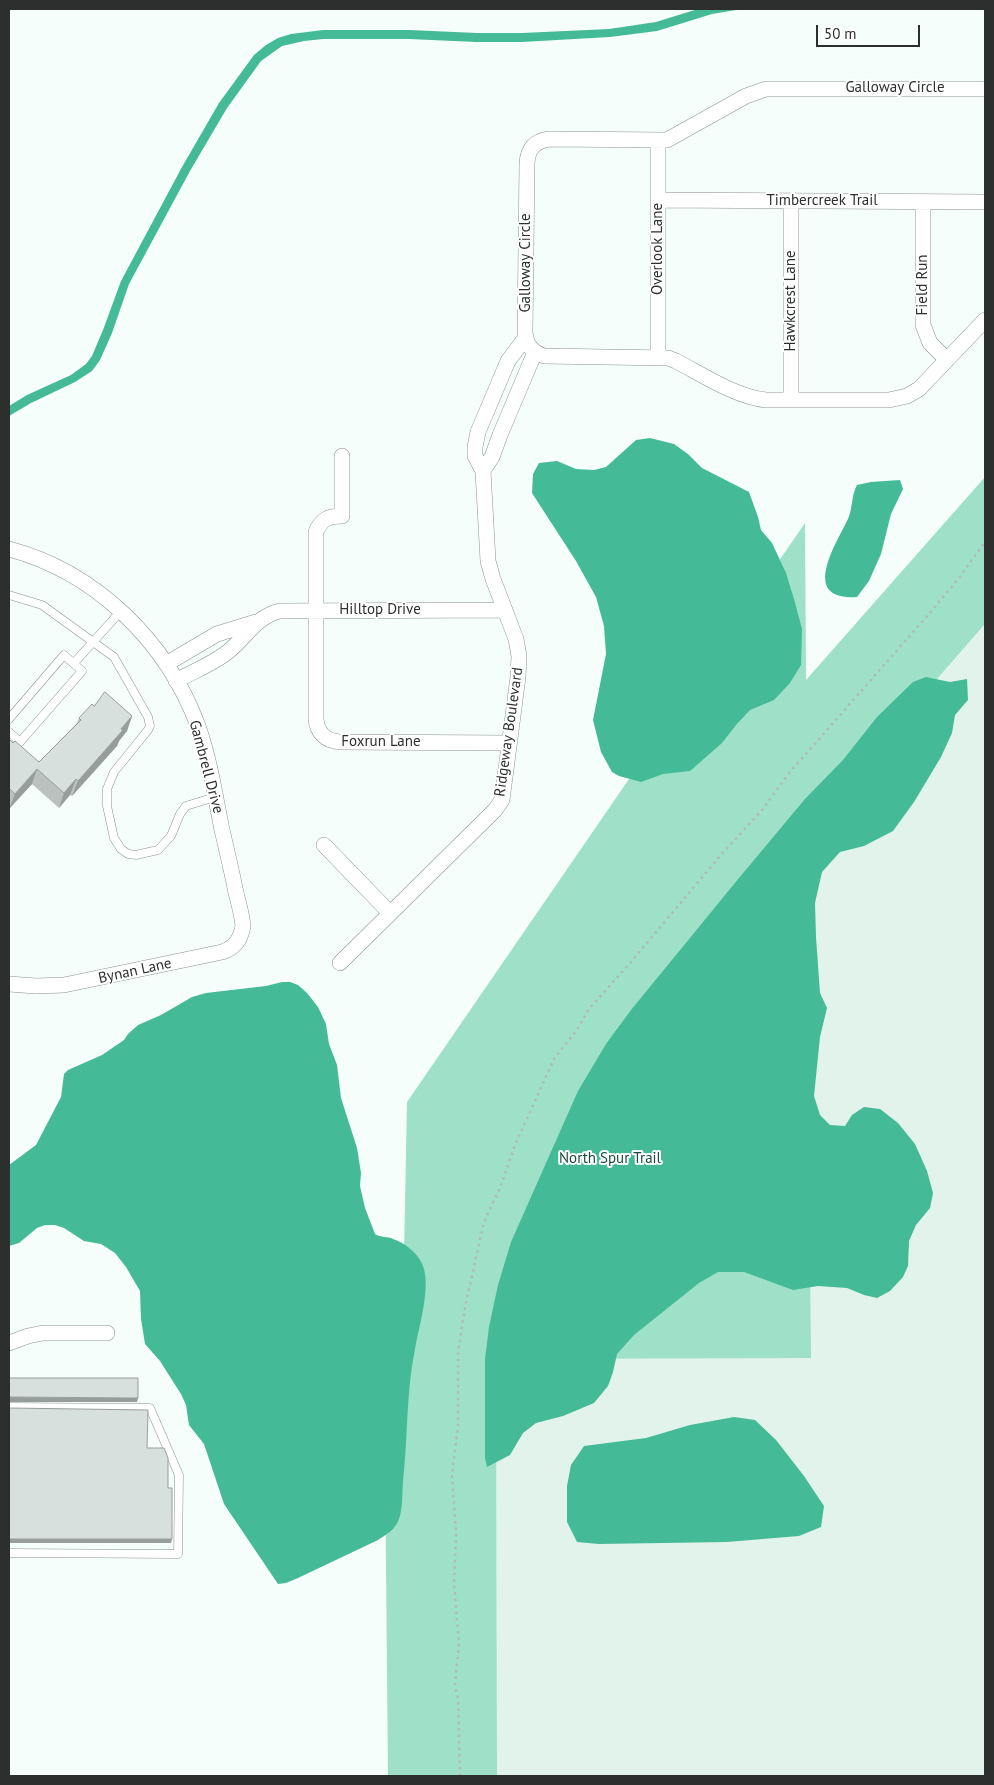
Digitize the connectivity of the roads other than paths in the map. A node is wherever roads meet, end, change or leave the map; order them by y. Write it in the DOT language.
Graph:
graph roads {
  1 [pos="985,89"];
  2 [pos="658,141"];
  3 [pos="658,200"];
  4 [pos="791,201"];
  5 [pos="923,202"];
  6 [pos="985,202"];
  7 [pos="985,320"];
  8 [pos="526,337"];
  9 [pos="535,352"];
  10 [pos="658,356"];
  11 [pos="947,360"];
  12 [pos="790,400"];
  13 [pos="342,456"];
  14 [pos="483,471"];
  15 [pos="9,548"];
  16 [pos="9,595"];
  17 [pos="316,610"];
  18 [pos="505,610"];
  19 [pos="121,611"];
  20 [pos="257,621"];
  21 [pos="93,642"];
  22 [pos="74,663"];
  23 [pos="166,664"];
  24 [pos="176,681"];
  25 [pos="9,719"];
  26 [pos="9,732"];
  27 [pos="509,743"];
  28 [pos="215,797"];
  29 [pos="324,845"];
  30 [pos="390,912"];
  31 [pos="243,923"];
  32 [pos="340,963"];
  33 [pos="9,984"];
  34 [pos="107,1333"];
  35 [pos="9,1343"];
  36 [pos="9,1408"];
  37 [pos="9,1553"];
  1 -- 2 [label="street, Galloway Circle"];
  2 -- 3 [label="street, Overlook Lane"];
  2 -- 8 [label="street, Galloway Circle"];
  3 -- 4 [label="street, Timbercreek Trail"];
  3 -- 10 [label="street, Overlook Lane"];
  4 -- 5 [label="street, Timbercreek Trail"];
  4 -- 12 [label="street, Hawkcrest Lane"];
  5 -- 6 [label="street, Timbercreek Trail"];
  5 -- 11 [label="street, Field Run"];
  7 -- 11 [label="street"];
  8 -- 9 [label="street"];
  8 -- 14 [label="street, Ridgeway Boulevard"];
  9 -- 10 [label="street"];
  9 -- 14 [label="street"];
  10 -- 12 [label="street"];
  11 -- 12 [label="street"];
  13 -- 17 [label="street"];
  14 -- 18 [label="street, Ridgeway Boulevard"];
  15 -- 19 [label="street, Gambrell Drive"];
  16 -- 21 [label="lane"];
  17 -- 18 [label="street, Hilltop Drive"];
  17 -- 20 [label="street, Hilltop Drive"];
  17 -- 27 [label="street, Foxrun Lane"];
  18 -- 27 [label="street, Ridgeway Boulevard"];
  19 -- 21 [label="lane"];
  19 -- 23 [label="street, Gambrell Drive"];
  20 -- 23 [label="street, Hilltop Drive"];
  20 -- 24 [label="street, Hilltop Drive"];
  21 -- 22 [label="lane"];
  21 -- 28 [label="lane"];
  22 -- 25 [label="lane"];
  22 -- 26 [label="lane"];
  23 -- 24 [label="street, Gambrell Drive"];
  24 -- 28 [label="street, Gambrell Drive"];
  27 -- 30 [label="street, Ridgeway Boulevard"];
  28 -- 31 [label="street, Gambrell Drive"];
  29 -- 30 [label="street"];
  30 -- 32 [label="street, Ridgeway Boulevard"];
  31 -- 33 [label="street, Bynan Lane"];
  34 -- 35 [label="street"];
  36 -- 37 [label="lane"];
}
